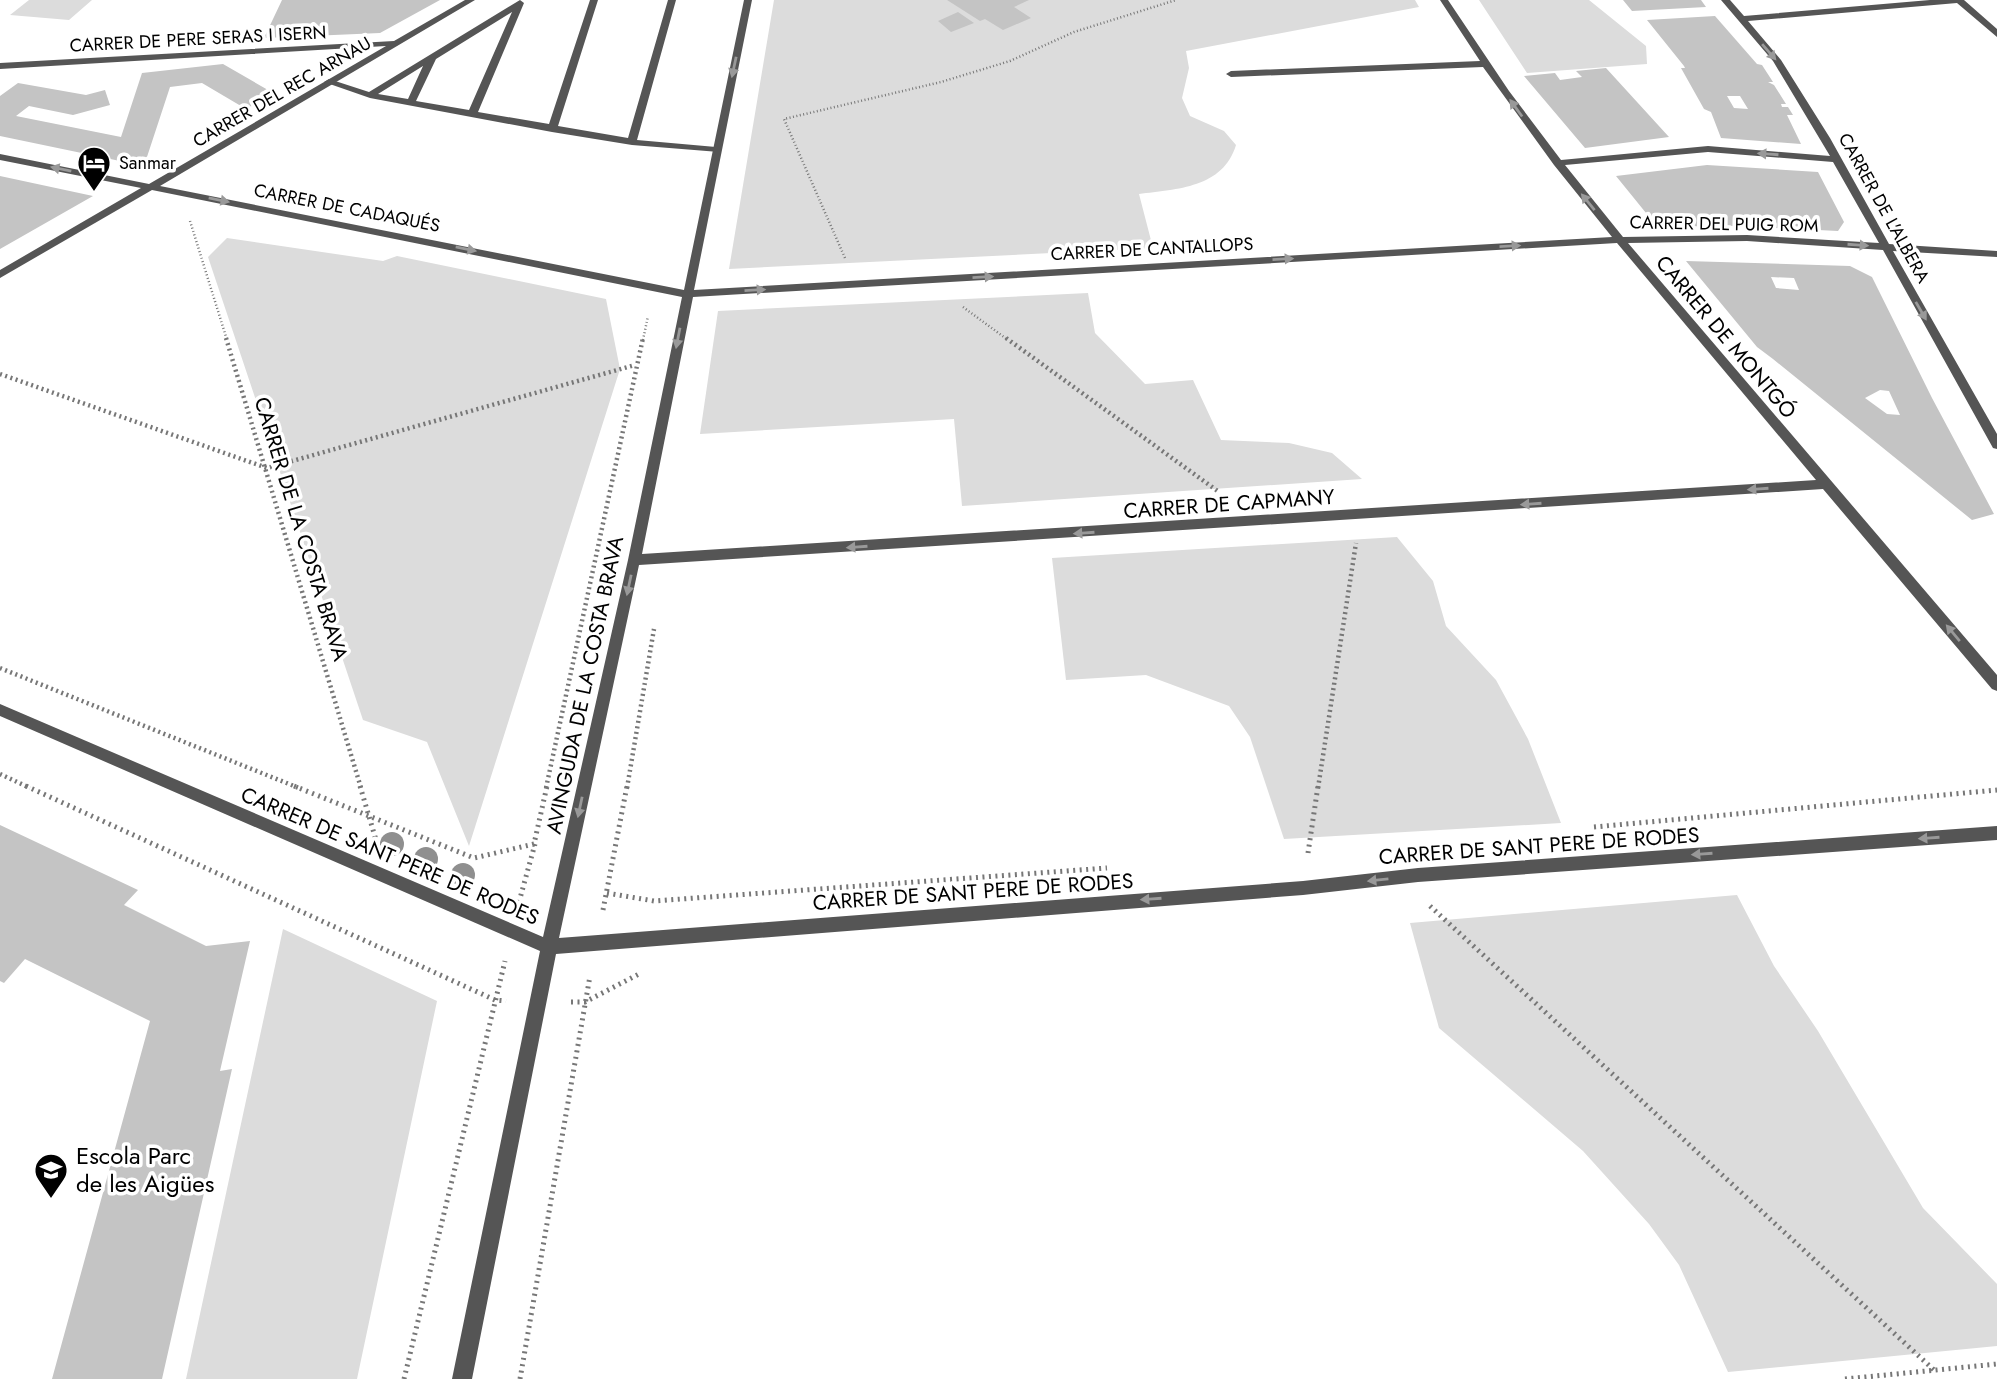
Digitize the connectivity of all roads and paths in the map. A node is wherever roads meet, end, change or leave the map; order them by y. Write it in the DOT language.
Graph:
graph roads {
  1 [pos="471,0"];
  2 [pos="594,0"];
  3 [pos="672,0"];
  4 [pos="748,0"];
  5 [pos="1176,0"];
  6 [pos="1444,0"];
  7 [pos="1725,0"];
  8 [pos="1959,0"];
  9 [pos="522,1"];
  10 [pos="1740,19"];
  11 [pos="1997,34"];
  12 [pos="397,43"];
  13 [pos="432,57"];
  14 [pos="1483,64"];
  15 [pos="0,66"];
  16 [pos="1231,74"];
  17 [pos="329,82"];
  18 [pos="370,95"];
  19 [pos="411,102"];
  20 [pos="472,114"];
  21 [pos="552,129"];
  22 [pos="632,142"];
  23 [pos="716,150"];
  24 [pos="0,157"];
  25 [pos="1836,159"];
  26 [pos="1557,163"];
  27 [pos="152,188"];
  28 [pos="207,198"];
  29 [pos="1618,240"];
  30 [pos="1885,247"];
  31 [pos="1997,254"];
  32 [pos="0,275"];
  33 [pos="926,280"];
  34 [pos="857,284"];
  35 [pos="655,287"];
  36 [pos="687,294"];
  37 [pos="635,365"];
  38 [pos="0,374"];
  39 [pos="1997,445"];
  40 [pos="267,468"];
  41 [pos="1826,484"];
  42 [pos="1361,515"];
  43 [pos="1260,522"];
  44 [pos="634,560"];
  45 [pos="0,668"];
  46 [pos="1997,685"];
  47 [pos="0,710"];
  48 [pos="1997,790"];
  49 [pos="369,815"];
  50 [pos="1586,828"];
  51 [pos="1997,832"];
  52 [pos="616,852"];
  53 [pos="1320,852"];
  54 [pos="1308,853"];
  55 [pos="1294,854"];
  56 [pos="1113,867"];
  57 [pos="388,878"];
  58 [pos="607,893"];
  59 [pos="1430,909"];
  60 [pos="512,931"];
  61 [pos="596,943"];
  62 [pos="549,947"];
  63 [pos="1997,1364"];
  64 [pos="1934,1370"];
  65 [pos="404,1379"];
  66 [pos="462,1379"];
  67 [pos="520,1379"];
  68 [pos="1845,1379"];
  1 -- 12 [label="street, CARRER DEL REC ARNAU"];
  2 -- 21 [label="street"];
  3 -- 22 [label="street"];
  4 -- 23 [label="street, AVINGUDA DE LA COSTA BRAVA, one-way"];
  5 -- 34 [label="path"];
  6 -- 14 [label="street, CARRER DE MONTGÓ"];
  7 -- 10 [label="street, CARRER DE L'ALBERA"];
  8 -- 10 [label="street"];
  8 -- 11 [label="street"];
  9 -- 13 [label="street"];
  9 -- 20 [label="street"];
  10 -- 25 [label="street, CARRER DE L'ALBERA, one-way"];
  12 -- 15 [label="street, CARRER DE PERE SERAS I ISERN"];
  12 -- 17 [label="street, CARRER DEL REC ARNAU"];
  13 -- 18 [label="street"];
  13 -- 19 [label="street"];
  14 -- 16 [label="street"];
  26 -- 14 [label="street, CARRER DE MONTGÓ, one-way"];
  17 -- 18 [label="street"];
  17 -- 27 [label="street, CARRER DEL REC ARNAU"];
  18 -- 19 [label="street"];
  19 -- 20 [label="street"];
  20 -- 21 [label="street"];
  21 -- 22 [label="street"];
  22 -- 23 [label="street"];
  23 -- 36 [label="street, AVINGUDA DE LA COSTA BRAVA"];
  27 -- 24 [label="street, CARRER DE CADAQUÉS, one-way"];
  25 -- 26 [label="street, one-way"];
  25 -- 30 [label="street, CARRER DE L'ALBERA"];
  29 -- 26 [label="street, CARRER DE MONTGÓ, one-way"];
  27 -- 28 [label="street, CARRER DE CADAQUÉS"];
  27 -- 32 [label="street, CARRER DEL REC ARNAU"];
  28 -- 35 [label="street, CARRER DE CADAQUÉS, one-way"];
  28 -- 40 [label="path, CARRER DE LA COSTA BRAVA"];
  29 -- 30 [label="street, CARRER DEL PUIG ROM, one-way"];
  33 -- 29 [label="street, CARRER DE CANTALLOPS, one-way"];
  29 -- 41 [label="street, CARRER DE MONTGÓ"];
  30 -- 31 [label="street, CARRER DEL PUIG ROM"];
  30 -- 39 [label="street, CARRER DE L'ALBERA, one-way"];
  33 -- 34 [label="street, CARRER DE CANTALLOPS"];
  33 -- 43 [label="path"];
  36 -- 34 [label="street, CARRER DE CANTALLOPS, one-way"];
  35 -- 36 [label="street, CARRER DE CADAQUÉS"];
  35 -- 37 [label="path"];
  36 -- 44 [label="street, AVINGUDA DE LA COSTA BRAVA, one-way"];
  37 -- 40 [label="path"];
  37 -- 49 [label="path"];
  38 -- 40 [label="path"];
  40 -- 49 [label="path, CARRER DE LA COSTA BRAVA"];
  41 -- 42 [label="street, CARRER DE CAPMANY, one-way"];
  46 -- 41 [label="street, CARRER DE MONTGÓ, one-way"];
  42 -- 43 [label="street, CARRER DE CAPMANY"];
  42 -- 54 [label="path"];
  43 -- 44 [label="street, CARRER DE CAPMANY, one-way"];
  44 -- 62 [label="street, AVINGUDA DE LA COSTA BRAVA, one-way"];
  45 -- 49 [label="path"];
  47 -- 57 [label="street, CARRER DE SANT PERE DE RODES"];
  48 -- 50 [label="path"];
  49 -- 57 [label="path, CARRER DE LA COSTA BRAVA"];
  51 -- 61 [label="street, CARRER DE SANT PERE DE RODES, one-way"];
  52 -- 58 [label="path"];
  53 -- 54 [label="path"];
  54 -- 55 [label="path"];
  56 -- 58 [label="path"];
  57 -- 60 [label="street, CARRER DE SANT PERE DE RODES"];
  58 -- 61 [label="path"];
  59 -- 64 [label="path"];
  60 -- 62 [label="street, CARRER DE SANT PERE DE RODES"];
  60 -- 65 [label="path"];
  61 -- 62 [label="street, CARRER DE SANT PERE DE RODES"];
  61 -- 67 [label="path"];
  62 -- 66 [label="street, AVINGUDA DE LA COSTA BRAVA"];
  63 -- 64 [label="path"];
  64 -- 68 [label="path"];
}
